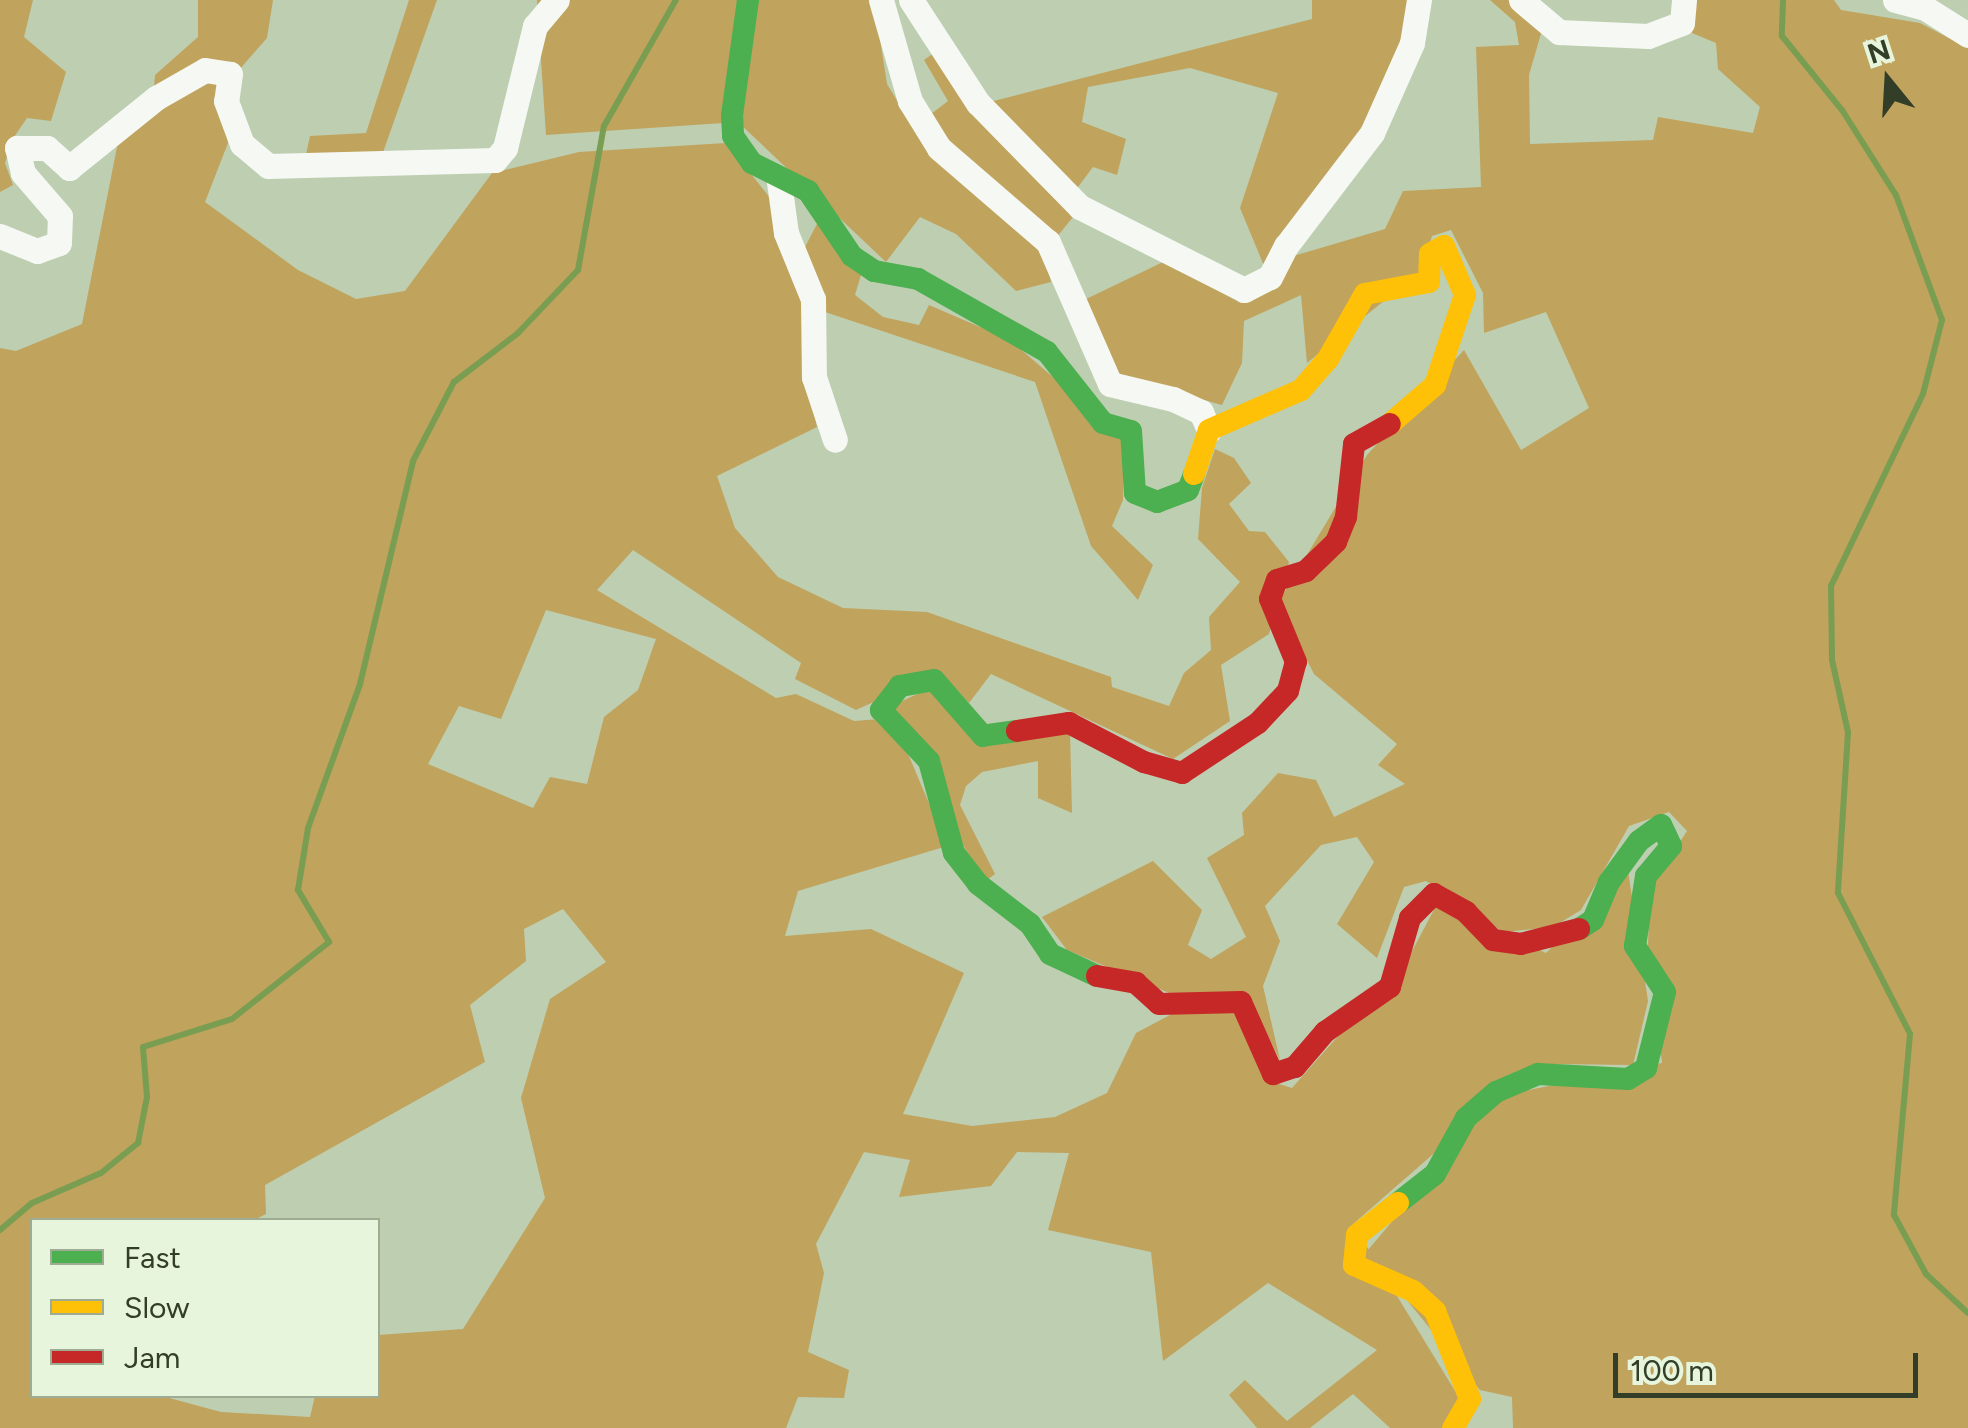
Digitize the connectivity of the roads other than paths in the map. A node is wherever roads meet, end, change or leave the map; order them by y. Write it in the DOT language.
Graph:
graph roads {
  1 [pos="557,0"];
  2 [pos="748,0"];
  3 [pos="881,0"];
  4 [pos="912,0"];
  5 [pos="1420,0"];
  6 [pos="1521,0"];
  7 [pos="1684,0"];
  8 [pos="1895,0"];
  9 [pos="1968,35"];
  10 [pos="779,182"];
  11 [pos="0,236"];
  12 [pos="1209,430"];
  13 [pos="834,440"];
  14 [pos="1453,1428"];
  1 -- 11 [label="street"];
  2 -- 10 [label="street"];
  3 -- 12 [label="street"];
  4 -- 5 [label="street"];
  6 -- 7 [label="street"];
  8 -- 9 [label="street"];
  10 -- 12 [label="street"];
  10 -- 13 [label="street"];
  12 -- 14 [label="street"];
}
